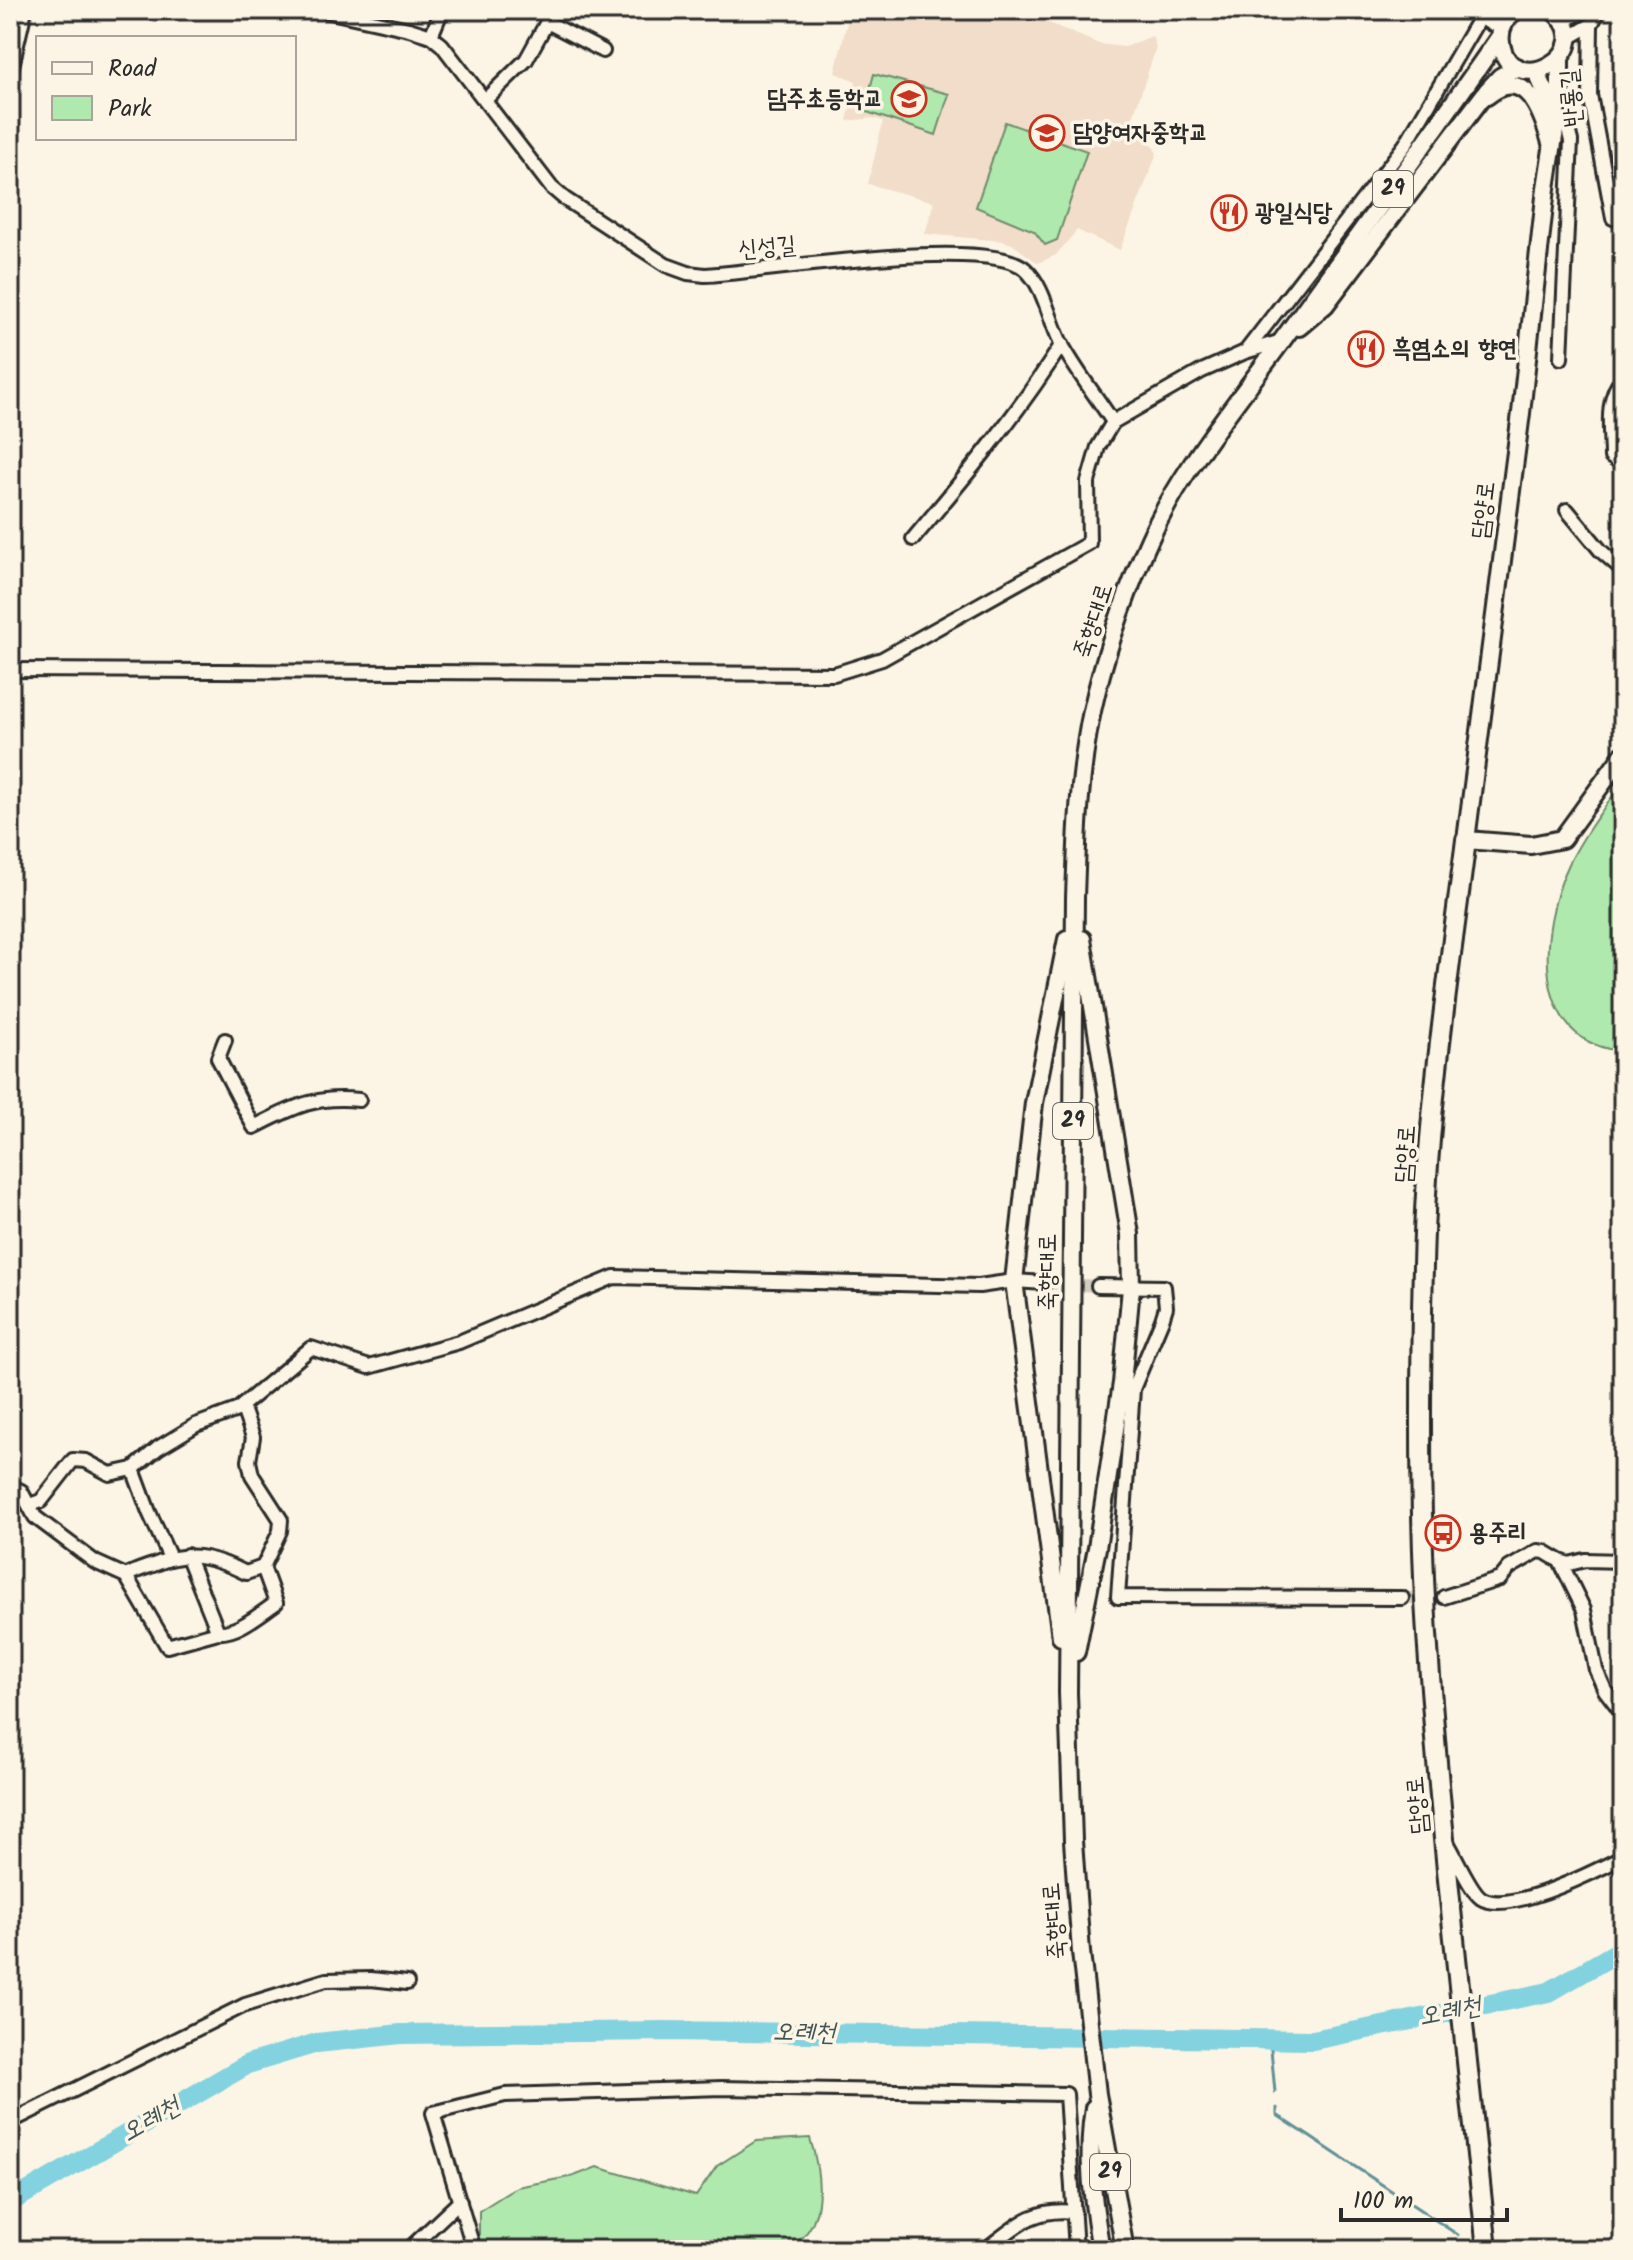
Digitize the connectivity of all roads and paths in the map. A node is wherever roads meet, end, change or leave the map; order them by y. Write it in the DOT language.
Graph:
graph roads {
  1 [pos="25,10"];
  2 [pos="321,10"];
  3 [pos="442,10"];
  4 [pos="1516,10"];
  5 [pos="1589,10"];
  6 [pos="1599,10"];
  7 [pos="1478,13"];
  8 [pos="1556,13"];
  9 [pos="1591,25"];
  10 [pos="1502,30"];
  11 [pos="431,36"];
  12 [pos="1567,39"];
  13 [pos="603,51"];
  14 [pos="1560,58"];
  15 [pos="1517,67"];
  16 [pos="1536,71"];
  17 [pos="10,75"];
  18 [pos="486,99"];
  19 [pos="1471,111"];
  20 [pos="1556,117"];
  21 [pos="1552,148"];
  22 [pos="1619,214"];
  23 [pos="1282,341"];
  24 [pos="1062,344"];
  25 [pos="1245,352"];
  26 [pos="1561,358"];
  27 [pos="1623,378"];
  28 [pos="1113,422"];
  29 [pos="1623,465"];
  30 [pos="1567,510"];
  31 [pos="913,539"];
  32 [pos="1623,570"];
  33 [pos="10,670"];
  34 [pos="1623,755"];
  35 [pos="1466,840"];
  36 [pos="1075,898"];
  37 [pos="225,1040"];
  38 [pos="359,1100"];
  39 [pos="1014,1281"];
  40 [pos="1045,1283"];
  41 [pos="1098,1286"];
  42 [pos="1131,1288"];
  43 [pos="242,1406"];
  44 [pos="133,1469"];
  45 [pos="10,1486"];
  46 [pos="30,1505"];
  47 [pos="187,1555"];
  48 [pos="170,1558"];
  49 [pos="1560,1561"];
  50 [pos="1623,1561"];
  51 [pos="263,1567"];
  52 [pos="126,1576"];
  53 [pos="1444,1597"];
  54 [pos="1402,1598"];
  55 [pos="218,1632"];
  56 [pos="1068,1693"];
  57 [pos="1621,1711"];
  58 [pos="1445,1838"];
  59 [pos="1623,1857"];
  60 [pos="407,1983"];
  61 [pos="1097,2094"];
  62 [pos="10,2122"];
  63 [pos="460,2201"];
  64 [pos="1074,2212"];
  65 [pos="408,2250"];
  66 [pos="474,2250"];
  67 [pos="985,2250"];
  68 [pos="1076,2250"];
  69 [pos="1101,2250"];
  70 [pos="1125,2250"];
  71 [pos="1487,2250"];
  1 -- 17 [label="street"];
  2 -- 11 [label="street"];
  3 -- 11 [label="street"];
  4 -- 10 [label="main road, 죽향대로"];
  5 -- 8 [label="street"];
  6 -- 9 [label="street"];
  7 -- 10 [label="street"];
  7 -- 25 [label="street"];
  8 -- 12 [label="main road"];
  9 -- 12 [label="street"];
  9 -- 22 [label="street, 반룡길"];
  10 -- 15 [label="main road"];
  10 -- 23 [label="main road, 죽향대로 / 29"];
  11 -- 18 [label="street, 신성길"];
  12 -- 14 [label="main road, 담양로"];
  13 -- 18 [label="street"];
  14 -- 16 [label="main road"];
  14 -- 20 [label="main road, 담양로"];
  15 -- 16 [label="main road"];
  15 -- 19 [label="main road, 죽향대로 / 29"];
  16 -- 20 [label="main road"];
  18 -- 24 [label="street, 신성길"];
  19 -- 21 [label="main road"];
  19 -- 23 [label="main road, 죽향대로 / 29"];
  20 -- 21 [label="main road, 담양로"];
  20 -- 26 [label="street"];
  21 -- 35 [label="main road, 담양로"];
  23 -- 25 [label="street"];
  23 -- 36 [label="main road, 죽향대로 / 29"];
  24 -- 28 [label="street, 신성길"];
  24 -- 31 [label="street"];
  25 -- 28 [label="street"];
  27 -- 29 [label="street"];
  28 -- 33 [label="street"];
  30 -- 32 [label="street"];
  34 -- 35 [label="main road"];
  35 -- 58 [label="highway, 담양로"];
  36 -- 39 [label="main road"];
  36 -- 42 [label="main road"];
  36 -- 56 [label="main road, 죽향대로 / 29"];
  37 -- 38 [label="street"];
  39 -- 40 [label="street"];
  39 -- 43 [label="street"];
  39 -- 56 [label="main road"];
  41 -- 42 [label="street"];
  42 -- 54 [label="street"];
  42 -- 56 [label="main road"];
  43 -- 44 [label="street"];
  43 -- 51 [label="street"];
  44 -- 46 [label="street"];
  44 -- 48 [label="street"];
  45 -- 46 [label="street"];
  46 -- 52 [label="street"];
  47 -- 48 [label="street"];
  47 -- 51 [label="street"];
  47 -- 55 [label="street"];
  48 -- 52 [label="street"];
  49 -- 50 [label="street"];
  49 -- 53 [label="street"];
  49 -- 57 [label="street"];
  51 -- 55 [label="street"];
  52 -- 55 [label="street"];
  56 -- 61 [label="main road, 죽향대로 / 29"];
  58 -- 59 [label="street"];
  58 -- 71 [label="highway, 담양로"];
  60 -- 62 [label="street"];
  61 -- 69 [label="main road"];
  61 -- 70 [label="main road, 죽향대로 / 29"];
  63 -- 64 [label="street"];
  63 -- 65 [label="street"];
  63 -- 66 [label="street"];
  64 -- 67 [label="street"];
  64 -- 68 [label="street"];
}
